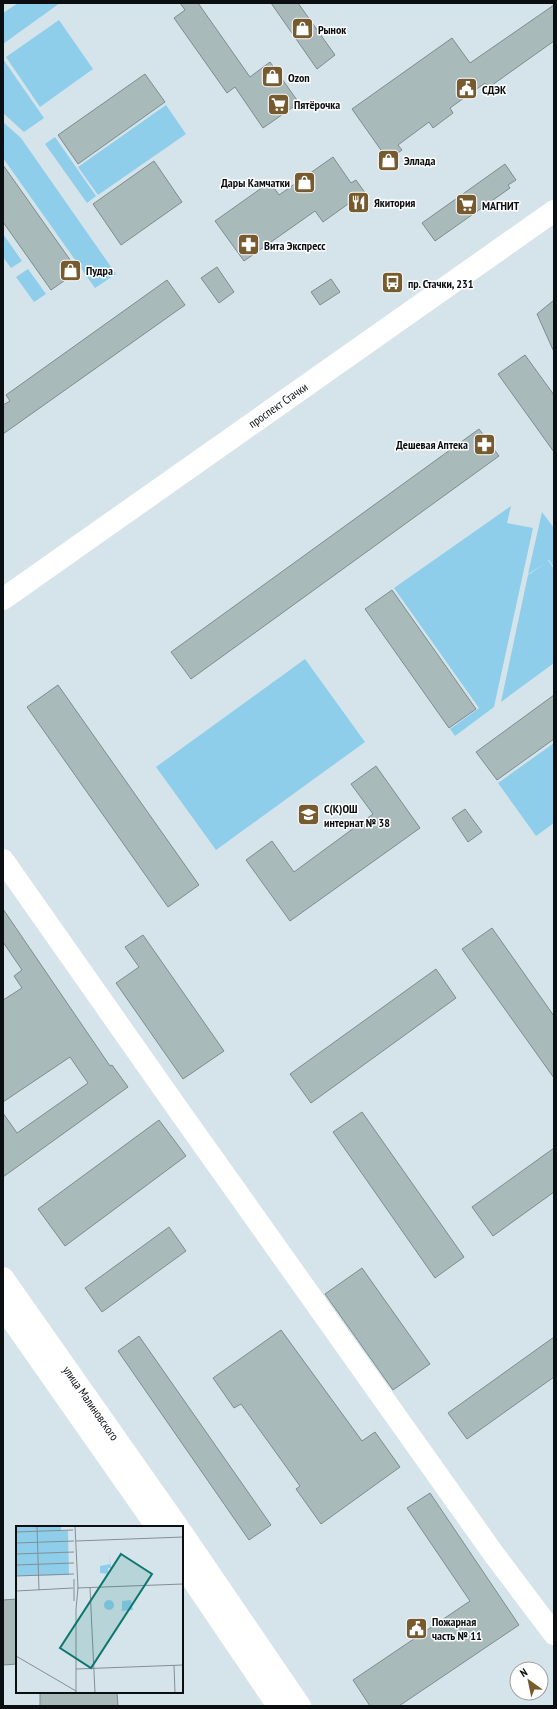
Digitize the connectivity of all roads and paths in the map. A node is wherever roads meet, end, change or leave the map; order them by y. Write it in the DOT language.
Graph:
graph roads {
  1 [pos="554,211"];
  2 [pos="3,599"];
  3 [pos="3,860"];
  4 [pos="3,1278"];
  5 [pos="3,1307"];
  6 [pos="156,1526"];
  7 [pos="177,1526"];
  8 [pos="183,1534"];
  9 [pos="183,1565"];
  10 [pos="554,1634"];
  11 [pos="278,1706"];
  12 [pos="300,1706"];
  1 -- 2 [label="main road, проспект Стачки"];
  3 -- 10 [label="main road"];
  4 -- 7 [label="main road, улица Малиновского"];
  5 -- 6 [label="main road, улица Малиновского"];
  8 -- 12 [label="main road"];
  9 -- 11 [label="main road"];
}
